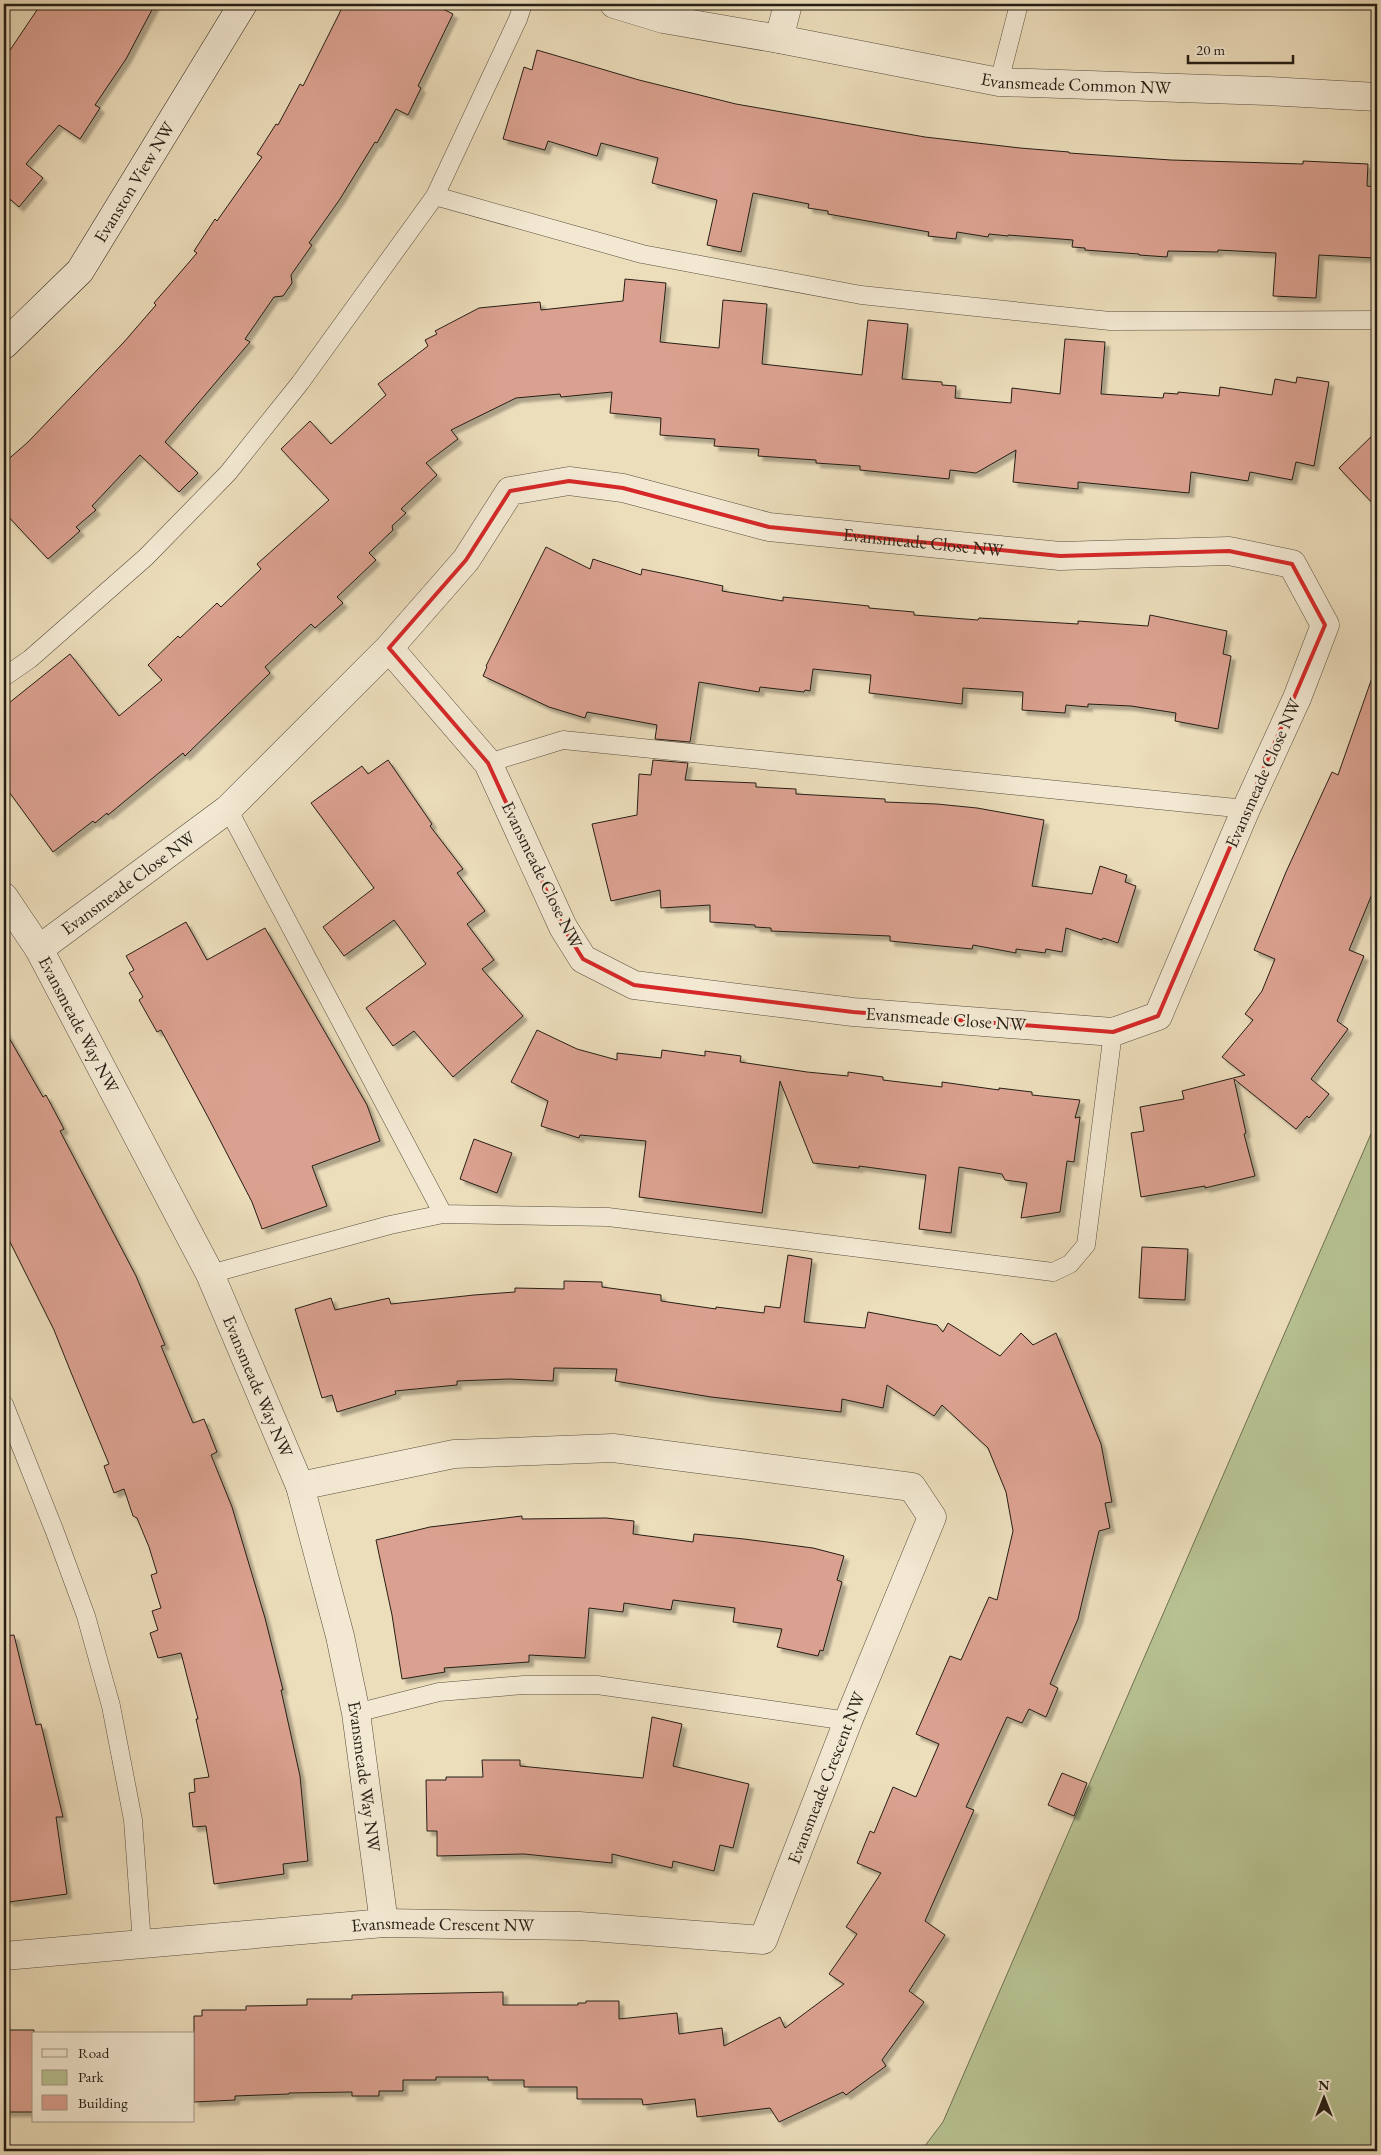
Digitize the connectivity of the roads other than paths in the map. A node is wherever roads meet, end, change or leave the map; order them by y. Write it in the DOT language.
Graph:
graph roads {
  1 [pos="243,4"];
  2 [pos="523,4"];
  3 [pos="614,4"];
  4 [pos="788,4"];
  5 [pos="1019,4"];
  6 [pos="779,39"];
  7 [pos="999,82"];
  8 [pos="1377,97"];
  9 [pos="435,196"];
  10 [pos="1377,320"];
  11 [pos="4,345"];
  12 [pos="389,648"];
  13 [pos="4,677"];
  14 [pos="488,763"];
  15 [pos="228,809"];
  16 [pos="1246,809"];
  17 [pos="4,897"];
  18 [pos="39,949"];
  19 [pos="1113,1032"];
  20 [pos="443,1214"];
  21 [pos="210,1274"];
  22 [pos="4,1404"];
  23 [pos="300,1486"];
  24 [pos="356,1713"];
  25 [pos="848,1721"];
  26 [pos="384,1923"];
  27 [pos="142,1944"];
  28 [pos="4,1956"];
  1 -- 11 [label="street, Evanston View NW"];
  2 -- 9 [label="lane"];
  3 -- 6 [label="street, Evansmeade Common NW"];
  4 -- 6 [label="street"];
  5 -- 7 [label="lane"];
  6 -- 7 [label="street, Evansmeade Common NW"];
  7 -- 8 [label="street, Evansmeade Common NW"];
  9 -- 10 [label="lane"];
  9 -- 13 [label="lane"];
  12 -- 14 [label="street, Evansmeade Close NW"];
  12 -- 15 [label="street, Evansmeade Close NW"];
  12 -- 16 [label="street, Evansmeade Close NW"];
  14 -- 16 [label="lane"];
  14 -- 19 [label="street, Evansmeade Close NW"];
  15 -- 18 [label="street, Evansmeade Close NW"];
  15 -- 20 [label="lane"];
  16 -- 19 [label="street, Evansmeade Close NW"];
  17 -- 18 [label="street, Evansmeade Way NW"];
  18 -- 21 [label="street, Evansmeade Way NW"];
  19 -- 20 [label="lane"];
  20 -- 21 [label="lane"];
  21 -- 23 [label="street, Evansmeade Way NW"];
  22 -- 27 [label="lane"];
  23 -- 24 [label="street, Evansmeade Way NW"];
  23 -- 25 [label="street, Evansmeade Crescent NW"];
  24 -- 25 [label="lane"];
  24 -- 26 [label="street, Evansmeade Way NW"];
  25 -- 26 [label="street, Evansmeade Crescent NW"];
  26 -- 27 [label="street, Evansmeade Crescent NW"];
  27 -- 28 [label="street, Evansmeade Crescent NW"];
}
